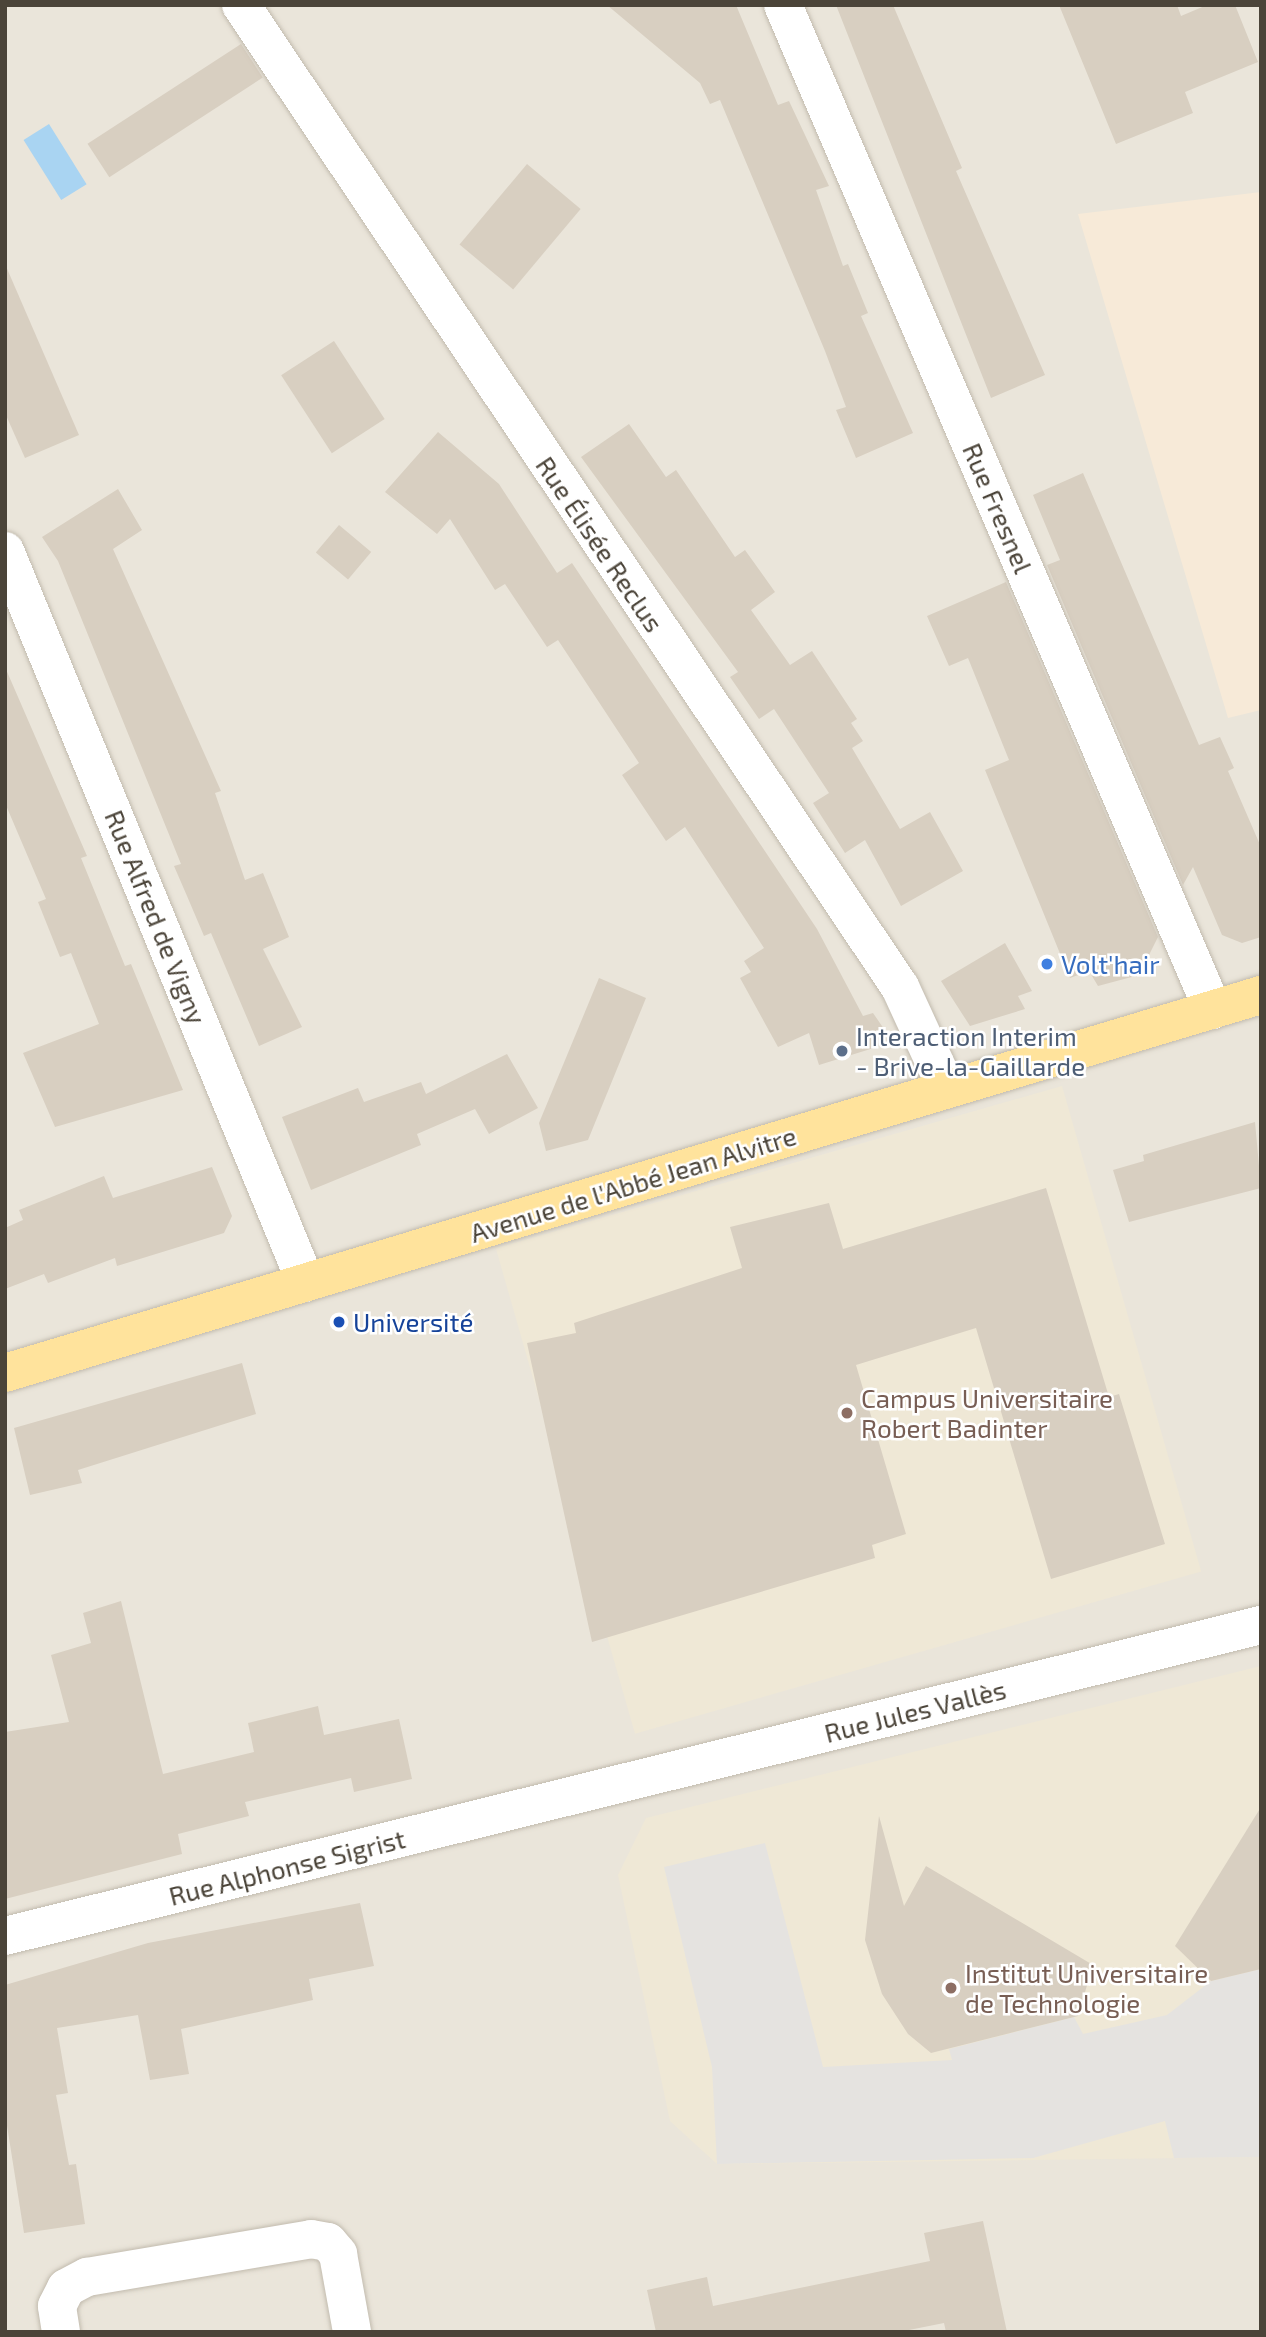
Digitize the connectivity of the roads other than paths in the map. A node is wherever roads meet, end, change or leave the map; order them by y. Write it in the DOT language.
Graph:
graph roads {
  1 [pos="241,5"];
  2 [pos="783,5"];
  3 [pos="5,551"];
  4 [pos="1261,995"];
  5 [pos="1213,1010"];
  6 [pos="947,1090"];
  7 [pos="306,1283"];
  8 [pos="5,1373"];
  9 [pos="1261,1625"];
  10 [pos="569,1798"];
  11 [pos="5,1936"];
  12 [pos="61,2332"];
  13 [pos="352,2332"];
  1 -- 6 [label="street, Rue Élisée Reclus"];
  2 -- 5 [label="street, Rue Fresnel"];
  3 -- 7 [label="street, Rue Alfred de Vigny"];
  4 -- 5 [label="main road, Avenue de l'Abbé Jean Alvitre"];
  5 -- 6 [label="main road, Avenue de l'Abbé Jean Alvitre"];
  6 -- 7 [label="main road, Avenue de l'Abbé Jean Alvitre"];
  7 -- 8 [label="main road, Avenue de l'Abbé Jean Alvitre"];
  9 -- 10 [label="street, Rue Jules Vallès"];
  10 -- 11 [label="street, Rue Alphonse Sigrist"];
  12 -- 13 [label="street"];
}
